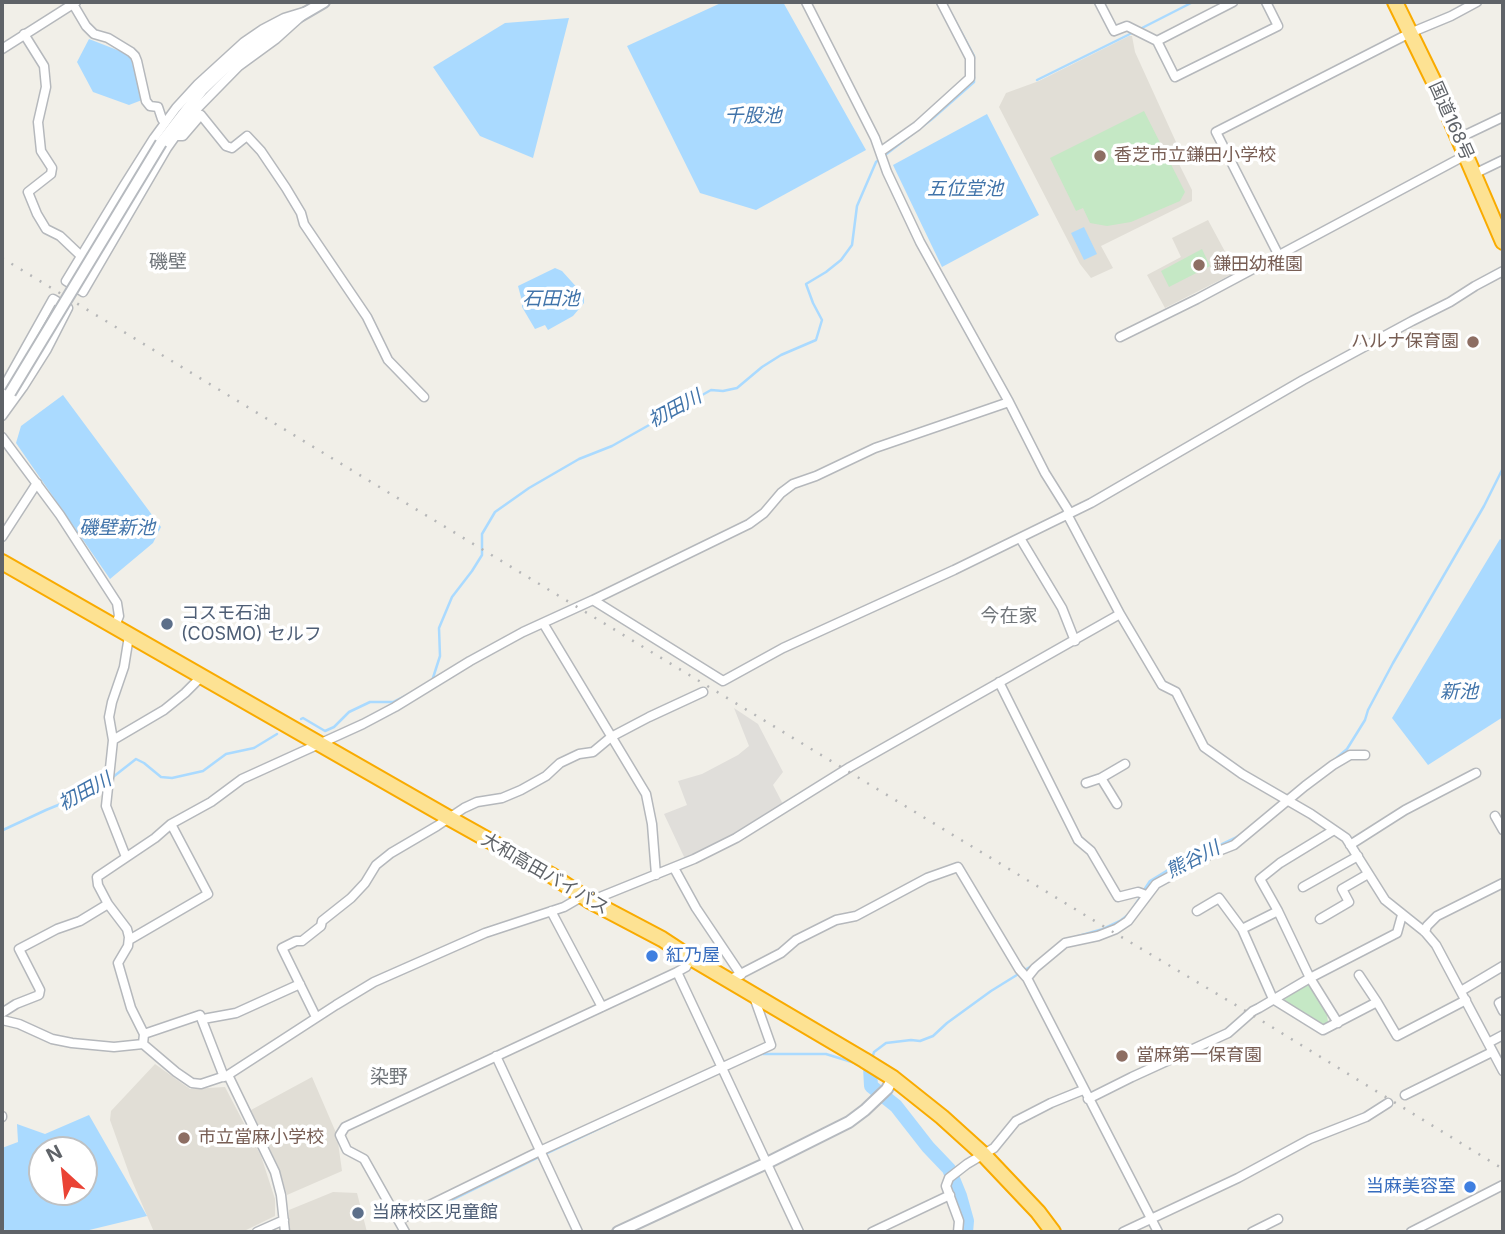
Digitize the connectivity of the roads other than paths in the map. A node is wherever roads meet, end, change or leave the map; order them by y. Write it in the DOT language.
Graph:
graph roads {
  1 [pos="324,2"];
  2 [pos="806,2"];
  3 [pos="941,2"];
  4 [pos="1099,2"];
  5 [pos="1233,2"];
  6 [pos="1266,2"];
  7 [pos="1395,2"];
  8 [pos="1477,2"];
  9 [pos="75,3"];
  10 [pos="307,11"];
  11 [pos="1410,33"];
  12 [pos="23,34"];
  13 [pos="1157,41"];
  14 [pos="2,50"];
  15 [pos="1503,117"];
  16 [pos="165,123"];
  17 [pos="175,136"];
  18 [pos="1459,138"];
  19 [pos="1466,155"];
  20 [pos="881,156"];
  21 [pos="1503,160"];
  22 [pos="1474,174"];
  23 [pos="1500,224"];
  24 [pos="1503,242"];
  25 [pos="80,255"];
  26 [pos="1279,256"];
  27 [pos="1503,271"];
  28 [pos="1120,337"];
  29 [pos="6,391"];
  30 [pos="424,397"];
  31 [pos="1009,402"];
  32 [pos="2,404"];
  33 [pos="2,416"];
  34 [pos="2,438"];
  35 [pos="37,483"];
  36 [pos="1068,514"];
  37 [pos="2,537"];
  38 [pos="1020,538"];
  39 [pos="2,562"];
  40 [pos="593,600"];
  41 [pos="1120,614"];
  42 [pos="543,623"];
  43 [pos="115,626"];
  44 [pos="129,636"];
  45 [pos="1075,641"];
  46 [pos="201,677"];
  47 [pos="999,682"];
  48 [pos="703,692"];
  49 [pos="611,737"];
  50 [pos="113,740"];
  51 [pos="320,745"];
  52 [pos="1366,754"];
  53 [pos="1125,764"];
  54 [pos="1476,773"];
  55 [pos="1101,779"];
  56 [pos="1086,783"];
  57 [pos="1289,800"];
  58 [pos="1117,804"];
  59 [pos="1495,816"];
  60 [pos="449,818"];
  61 [pos="171,824"];
  62 [pos="1502,825"];
  63 [pos="1334,830"];
  64 [pos="1350,845"];
  65 [pos="126,856"];
  66 [pos="1358,856"];
  67 [pos="674,868"];
  68 [pos="1368,874"];
  69 [pos="656,875"];
  70 [pos="1503,883"];
  71 [pos="1303,887"];
  72 [pos="1142,894"];
  73 [pos="586,898"];
  74 [pos="108,904"];
  75 [pos="551,911"];
  76 [pos="1197,911"];
  77 [pos="1278,911"];
  78 [pos="1402,915"];
  79 [pos="1320,919"];
  80 [pos="1242,929"];
  81 [pos="1425,932"];
  82 [pos="129,940"];
  83 [pos="691,958"];
  84 [pos="1503,966"];
  85 [pos="677,972"];
  86 [pos="1359,975"];
  87 [pos="735,978"];
  88 [pos="1027,978"];
  89 [pos="1310,978"];
  90 [pos="300,984"];
  91 [pos="1461,991"];
  92 [pos="753,994"];
  93 [pos="1273,999"];
  94 [pos="1466,1000"];
  95 [pos="1503,1001"];
  96 [pos="1377,1002"];
  97 [pos="602,1007"];
  98 [pos="1503,1011"];
  99 [pos="2,1013"];
  100 [pos="316,1017"];
  101 [pos="203,1019"];
  102 [pos="2,1020"];
  103 [pos="1338,1023"];
  104 [pos="144,1034"];
  105 [pos="1503,1035"];
  106 [pos="1488,1043"];
  107 [pos="143,1044"];
  108 [pos="1492,1052"];
  109 [pos="496,1056"];
  110 [pos="722,1067"];
  111 [pos="1503,1071"];
  112 [pos="226,1076"];
  113 [pos="888,1080"];
  114 [pos="1083,1090"];
  115 [pos="1405,1095"];
  116 [pos="1088,1099"];
  117 [pos="1388,1103"];
  118 [pos="540,1152"];
  119 [pos="984,1154"];
  120 [pos="767,1163"];
  121 [pos="1503,1185"];
  122 [pos="950,1195"];
  123 [pos="1151,1219"];
  124 [pos="1278,1219"];
  125 [pos="284,1220"];
  126 [pos="399,1220"];
  127 [pos="257,1232"];
  128 [pos="285,1232"];
  129 [pos="405,1232"];
  130 [pos="578,1232"];
  131 [pos="618,1232"];
  132 [pos="799,1232"];
  133 [pos="872,1232"];
  134 [pos="958,1232"];
  135 [pos="1053,1232"];
  136 [pos="1123,1232"];
  137 [pos="1158,1232"];
  138 [pos="1252,1232"];
  139 [pos="1411,1232"];
  1 -- 10 [label="street"];
  2 -- 20 [label="street"];
  3 -- 20 [label="street"];
  4 -- 13 [label="street"];
  5 -- 13 [label="street"];
  6 -- 13 [label="street"];
  7 -- 11 [label="highway, 国道168号"];
  8 -- 11 [label="street"];
  9 -- 12 [label="street"];
  9 -- 16 [label="street"];
  10 -- 16 [label="street"];
  10 -- 17 [label="street"];
  10 -- 29 [label="street, bridge"];
  11 -- 18 [label="highway, 国道168号"];
  11 -- 26 [label="street"];
  12 -- 14 [label="street"];
  12 -- 25 [label="street"];
  15 -- 18 [label="street"];
  16 -- 25 [label="street"];
  17 -- 25 [label="street"];
  17 -- 30 [label="street"];
  18 -- 19 [label="highway, 国道168号"];
  19 -- 22 [label="highway, 国道168号"];
  19 -- 26 [label="street"];
  20 -- 31 [label="street"];
  21 -- 22 [label="street"];
  22 -- 23 [label="highway, 国道168号"];
  23 -- 24 [label="highway, 国道168号"];
  26 -- 28 [label="street"];
  27 -- 36 [label="street"];
  29 -- 32 [label="street"];
  29 -- 33 [label="street"];
  31 -- 36 [label="street"];
  31 -- 40 [label="street"];
  34 -- 35 [label="street"];
  35 -- 37 [label="street"];
  35 -- 43 [label="street"];
  36 -- 38 [label="street"];
  36 -- 41 [label="street"];
  38 -- 40 [label="street"];
  38 -- 45 [label="street"];
  39 -- 43 [label="highway, 大和高田バイパス"];
  40 -- 42 [label="street"];
  41 -- 45 [label="street"];
  41 -- 57 [label="street"];
  42 -- 49 [label="street"];
  42 -- 51 [label="street"];
  43 -- 44 [label="highway, 大和高田バイパス"];
  44 -- 46 [label="highway, 大和高田バイパス"];
  44 -- 50 [label="street"];
  45 -- 47 [label="street"];
  46 -- 50 [label="street"];
  46 -- 51 [label="highway, 大和高田バイパス"];
  47 -- 67 [label="street"];
  47 -- 72 [label="street"];
  48 -- 49 [label="street"];
  49 -- 60 [label="street"];
  49 -- 69 [label="street"];
  50 -- 65 [label="street"];
  51 -- 60 [label="highway, 大和高田バイパス"];
  51 -- 61 [label="street"];
  52 -- 57 [label="street"];
  53 -- 55 [label="street"];
  54 -- 64 [label="street"];
  55 -- 56 [label="street"];
  55 -- 58 [label="street"];
  57 -- 63 [label="street"];
  57 -- 72 [label="street"];
  59 -- 62 [label="street"];
  60 -- 73 [label="highway, 大和高田バイパス"];
  60 -- 90 [label="street"];
  61 -- 65 [label="street"];
  61 -- 82 [label="street"];
  63 -- 64 [label="street"];
  63 -- 77 [label="street"];
  64 -- 66 [label="street"];
  65 -- 74 [label="street"];
  66 -- 68 [label="street"];
  66 -- 71 [label="street"];
  67 -- 69 [label="street"];
  67 -- 87 [label="street"];
  68 -- 78 [label="street"];
  68 -- 79 [label="street"];
  69 -- 73 [label="street"];
  70 -- 81 [label="street"];
  72 -- 88 [label="street"];
  73 -- 75 [label="street"];
  73 -- 83 [label="highway, 大和高田バイパス"];
  74 -- 82 [label="street"];
  74 -- 99 [label="street"];
  75 -- 97 [label="street"];
  75 -- 100 [label="street"];
  76 -- 80 [label="street"];
  77 -- 80 [label="street"];
  77 -- 89 [label="street"];
  78 -- 81 [label="street"];
  78 -- 89 [label="street"];
  80 -- 93 [label="street"];
  81 -- 91 [label="street"];
  82 -- 104 [label="street"];
  83 -- 85 [label="street"];
  83 -- 87 [label="highway, 大和高田バイパス"];
  84 -- 91 [label="street"];
  85 -- 97 [label="street"];
  85 -- 110 [label="street"];
  86 -- 96 [label="street"];
  87 -- 88 [label="street"];
  87 -- 92 [label="highway, 大和高田バイパス"];
  88 -- 114 [label="street"];
  89 -- 93 [label="street"];
  89 -- 103 [label="street"];
  90 -- 100 [label="street"];
  90 -- 101 [label="street"];
  91 -- 94 [label="street"];
  92 -- 110 [label="street"];
  92 -- 113 [label="highway, 大和高田バイパス"];
  93 -- 103 [label="street"];
  93 -- 116 [label="street"];
  94 -- 96 [label="street"];
  94 -- 106 [label="street"];
  95 -- 98 [label="street"];
  96 -- 103 [label="street"];
  97 -- 109 [label="street"];
  100 -- 112 [label="street"];
  101 -- 104 [label="street"];
  101 -- 112 [label="street"];
  102 -- 107 [label="street"];
  104 -- 107 [label="street"];
  105 -- 106 [label="street"];
  106 -- 108 [label="street"];
  107 -- 112 [label="street"];
  108 -- 111 [label="street"];
  108 -- 115 [label="street"];
  109 -- 118 [label="street"];
  109 -- 126 [label="street"];
  110 -- 118 [label="street"];
  110 -- 120 [label="street"];
  112 -- 125 [label="street"];
  113 -- 119 [label="highway, 大和高田バイパス"];
  113 -- 120 [label="street"];
  114 -- 116 [label="street"];
  114 -- 119 [label="street"];
  116 -- 123 [label="street"];
  117 -- 123 [label="street"];
  118 -- 126 [label="street"];
  118 -- 130 [label="street"];
  119 -- 122 [label="street"];
  119 -- 135 [label="highway, 大和高田バイパス"];
  120 -- 131 [label="street"];
  120 -- 132 [label="street"];
  121 -- 139 [label="street"];
  122 -- 133 [label="street"];
  122 -- 134 [label="street"];
  123 -- 136 [label="street"];
  123 -- 137 [label="street"];
  124 -- 138 [label="street"];
  125 -- 127 [label="street"];
  125 -- 128 [label="street"];
  126 -- 129 [label="street"];
}
